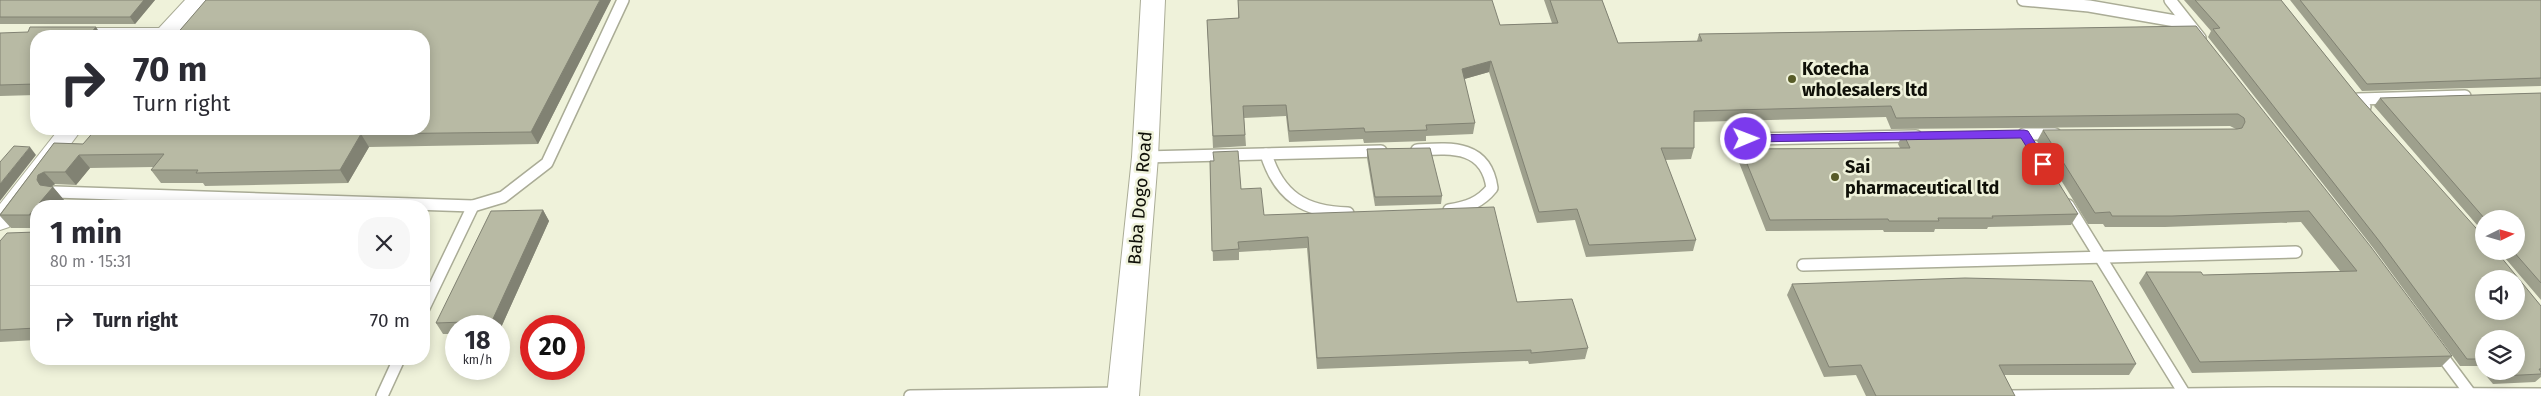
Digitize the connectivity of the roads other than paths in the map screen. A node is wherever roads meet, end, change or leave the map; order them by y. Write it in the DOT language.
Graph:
graph roads {
  1 [pos="196,0"];
  2 [pos="623,0"];
  3 [pos="1153,0"];
  4 [pos="2023,0"];
  5 [pos="2170,0"];
  6 [pos="2187,23"];
  7 [pos="169,30"];
  8 [pos="2204,44"];
  9 [pos="2474,95"];
  10 [pos="2370,113"];
  11 [pos="2063,134"];
  12 [pos="66,135"];
  13 [pos="1925,136"];
  14 [pos="2022,137"];
  15 [pos="1746,139"];
  16 [pos="1390,150"];
  17 [pos="1409,150"];
  18 [pos="1266,154"];
  19 [pos="1145,157"];
  20 [pos="2059,191"];
  21 [pos="55,192"];
  22 [pos="294,200"];
  23 [pos="430,205"];
  24 [pos="473,206"];
  25 [pos="1438,211"];
  26 [pos="1359,213"];
  27 [pos="0,221"];
  28 [pos="2296,252"];
  29 [pos="2099,256"];
  30 [pos="1803,265"];
  31 [pos="430,296"];
  32 [pos="2430,339"];
  33 [pos="397,365"];
  34 [pos="1123,394"];
  35 [pos="2184,394"];
  36 [pos="2269,394"];
  37 [pos="2470,394"];
  38 [pos="2541,394"];
  39 [pos="382,396"];
  40 [pos="910,396"];
  41 [pos="2011,396"];
  1 -- 7 [label="street"];
  2 -- 24 [label="lane"];
  3 -- 19 [label="street, Baba Dogo Road"];
  4 -- 6 [label="lane"];
  5 -- 6 [label="lane"];
  6 -- 8 [label="lane"];
  9 -- 10 [label="lane"];
  11 -- 14 [label="lane"];
  12 -- 27 [label="street"];
  13 -- 15 [label="lane"];
  16 -- 18 [label="lane"];
  17 -- 25 [label="lane"];
  18 -- 19 [label="lane"];
  18 -- 26 [label="lane"];
  19 -- 34 [label="street, Baba Dogo Road"];
  20 -- 29 [label="lane"];
  21 -- 22 [label="lane"];
  23 -- 24 [label="lane"];
  24 -- 31 [label="lane"];
  28 -- 29 [label="lane"];
  29 -- 30 [label="lane"];
  29 -- 35 [label="lane"];
  32 -- 37 [label="lane"];
  33 -- 39 [label="lane"];
  34 -- 40 [label="lane"];
  35 -- 36 [label="lane"];
  35 -- 41 [label="lane"];
  36 -- 37 [label="lane"];
  37 -- 38 [label="lane"];
}
